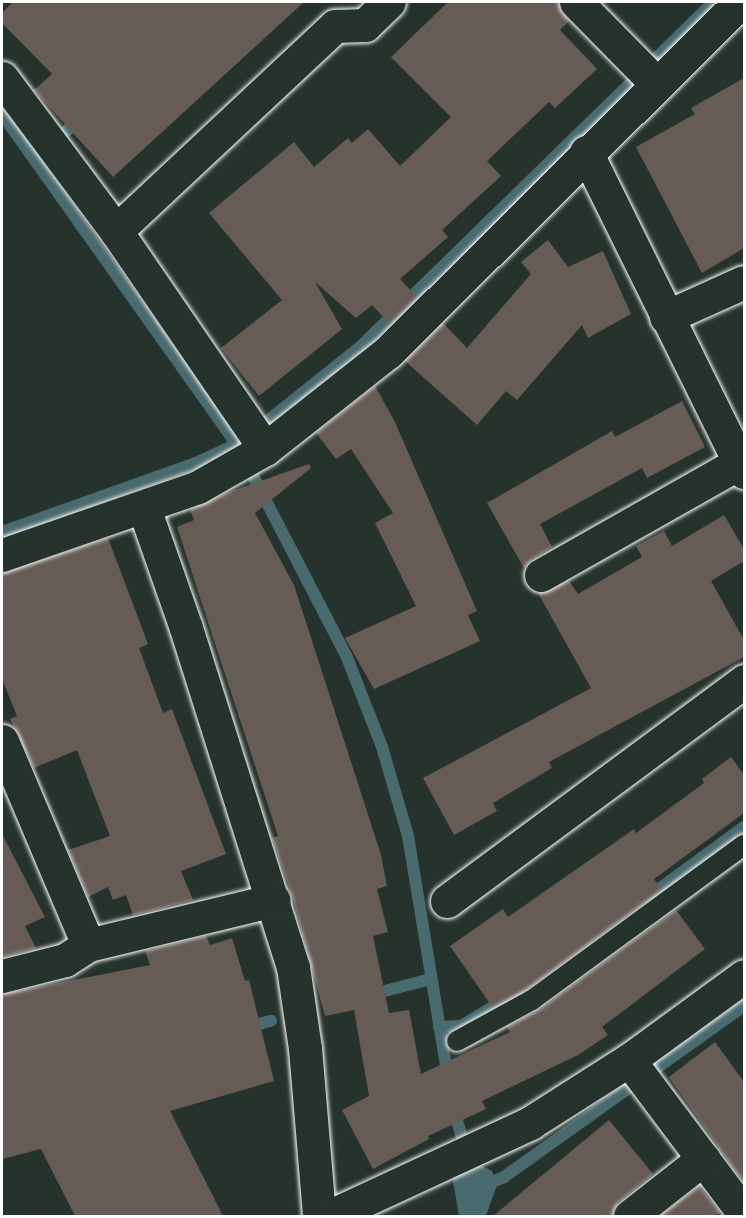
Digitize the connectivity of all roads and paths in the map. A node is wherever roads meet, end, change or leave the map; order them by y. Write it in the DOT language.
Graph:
graph roads {
  1 [pos="389,2"];
  2 [pos="576,2"];
  3 [pos="740,2"];
  4 [pos="647,74"];
  5 [pos="5,96"];
  6 [pos="586,152"];
  7 [pos="116,231"];
  8 [pos="744,282"];
  9 [pos="666,317"];
  10 [pos="253,447"];
  11 [pos="742,467"];
  12 [pos="144,508"];
  13 [pos="2,555"];
  14 [pos="541,575"];
  15 [pos="744,681"];
  16 [pos="2,741"];
  17 [pos="744,845"];
  18 [pos="274,900"];
  19 [pos="447,901"];
  20 [pos="88,945"];
  21 [pos="2,976"];
  22 [pos="744,976"];
  23 [pos="457,1041"];
  24 [pos="640,1074"];
  25 [pos="703,1159"];
  26 [pos="386,1203"];
  27 [pos="744,1214"];
  28 [pos="319,1216"];
  29 [pos="330,1216"];
  30 [pos="630,1216"];
  1 -- 7 [label="street"];
  2 -- 4 [label="street"];
  3 -- 4 [label="street"];
  4 -- 6 [label="street"];
  5 -- 7 [label="street"];
  6 -- 9 [label="street"];
  6 -- 10 [label="street"];
  7 -- 10 [label="street"];
  8 -- 9 [label="street"];
  9 -- 11 [label="street"];
  10 -- 12 [label="street"];
  11 -- 14 [label="street"];
  12 -- 13 [label="street"];
  12 -- 18 [label="street"];
  15 -- 19 [label="street"];
  16 -- 20 [label="street"];
  17 -- 23 [label="lane"];
  18 -- 20 [label="street"];
  18 -- 28 [label="street"];
  20 -- 21 [label="street"];
  22 -- 24 [label="street"];
  24 -- 25 [label="street"];
  24 -- 26 [label="street"];
  25 -- 27 [label="street"];
  25 -- 30 [label="street"];
  26 -- 29 [label="street"];
}
